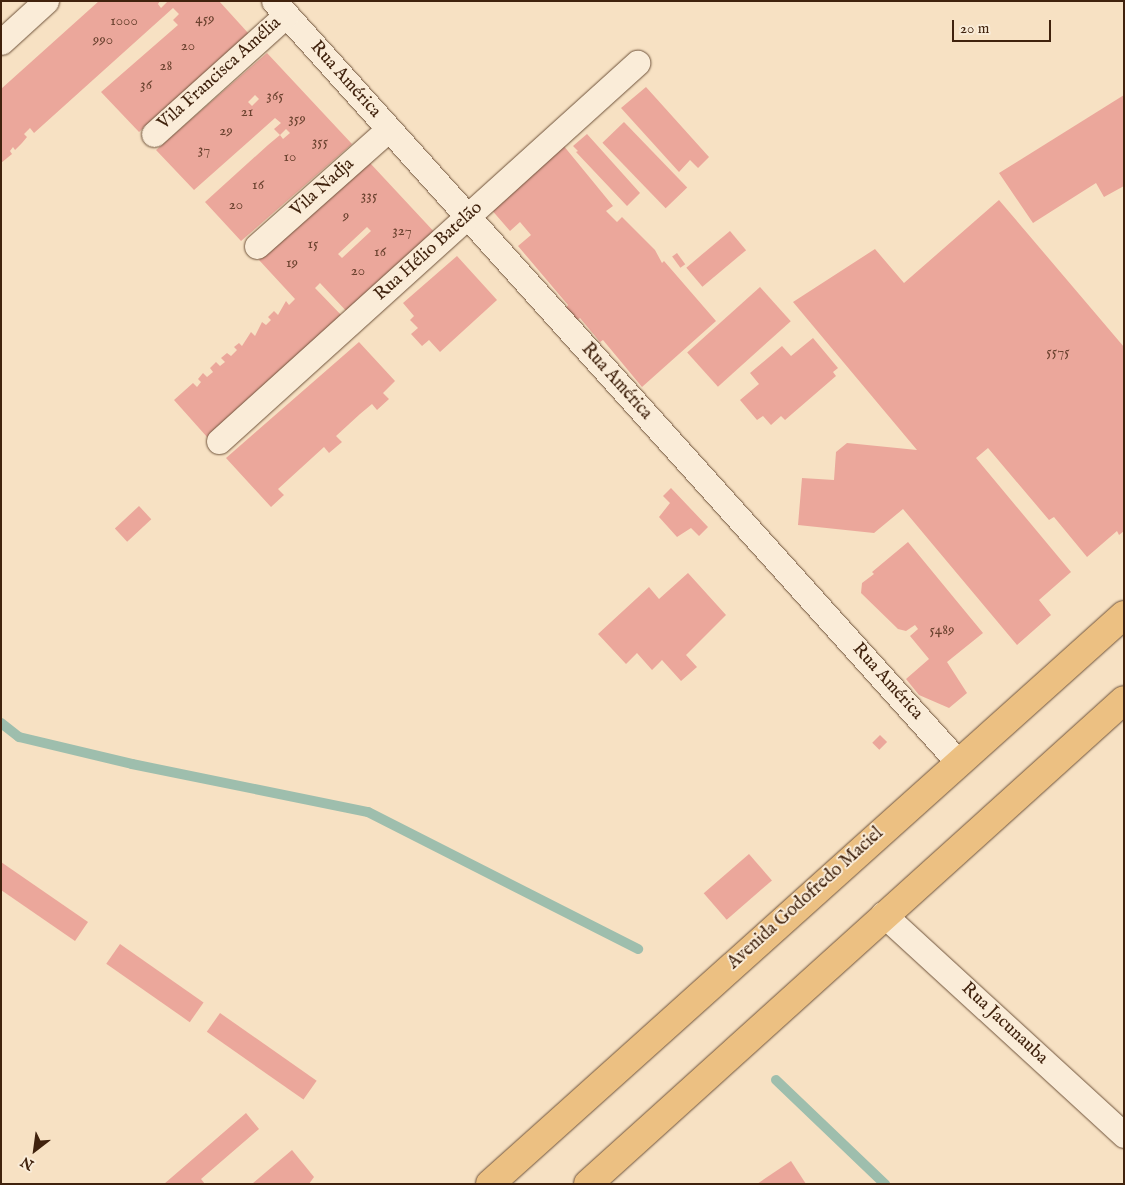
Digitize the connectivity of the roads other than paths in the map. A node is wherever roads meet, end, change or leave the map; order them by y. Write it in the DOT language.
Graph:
graph roads {
  1 [pos="46,1"];
  2 [pos="280,8"];
  3 [pos="1,42"];
  4 [pos="637,63"];
  5 [pos="388,129"];
  6 [pos="154,134"];
  7 [pos="468,218"];
  8 [pos="257,246"];
  9 [pos="219,441"];
  10 [pos="1124,615"];
  11 [pos="1124,700"];
  12 [pos="958,762"];
  13 [pos="883,914"];
  14 [pos="1124,1134"];
  15 [pos="490,1184"];
  16 [pos="588,1184"];
  1 -- 3 [label="street"];
  2 -- 5 [label="street, Rua América"];
  2 -- 6 [label="street, Vila Francisca Amélia"];
  4 -- 7 [label="street, Rua Hélio Batelão"];
  5 -- 7 [label="street, Rua América"];
  5 -- 8 [label="street, Vila Nadja"];
  7 -- 9 [label="street, Rua Hélio Batelão"];
  7 -- 12 [label="street, Rua América"];
  10 -- 12 [label="main road, Avenida Godofredo Maciel"];
  11 -- 13 [label="main road"];
  12 -- 15 [label="main road, Avenida Godofredo Maciel"];
  13 -- 14 [label="street, Rua Jacunauba"];
  13 -- 16 [label="main road"];
}
